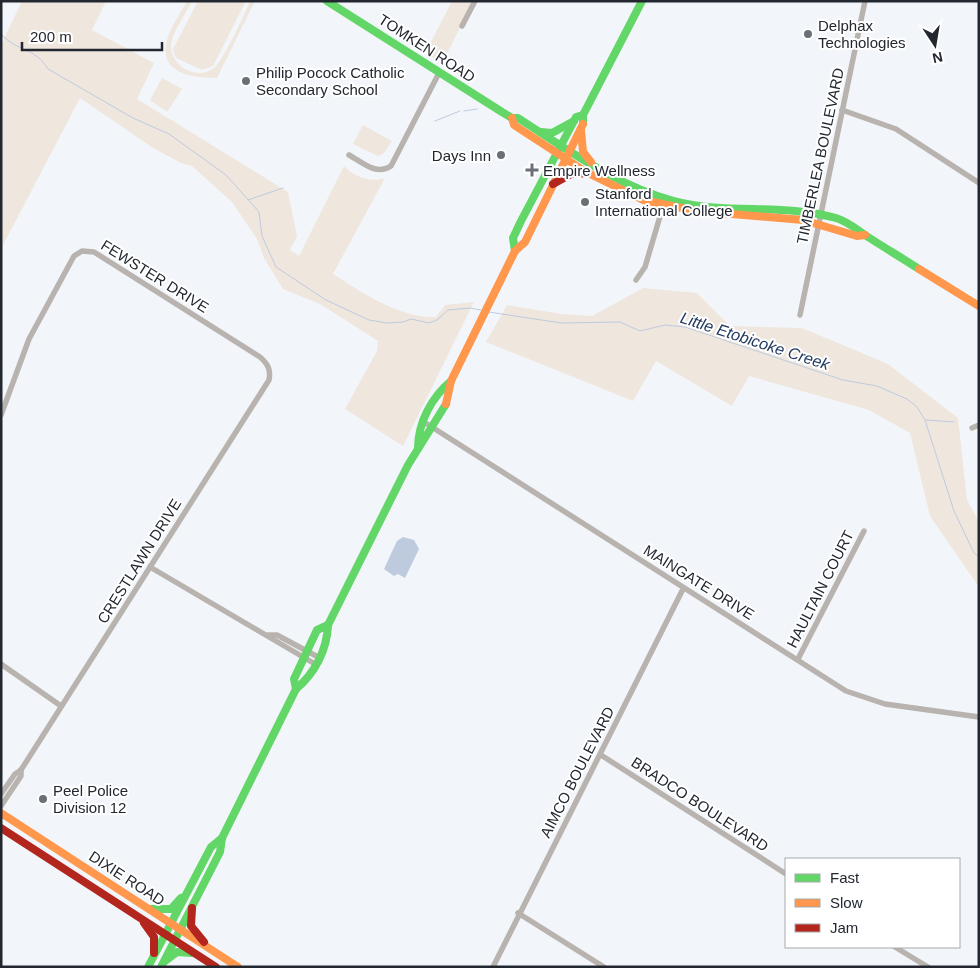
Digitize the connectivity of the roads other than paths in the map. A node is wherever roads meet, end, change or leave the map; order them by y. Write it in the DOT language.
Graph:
graph roads {
  1 [pos="327,1"];
  2 [pos="475,1"];
  3 [pos="642,1"];
  4 [pos="865,1"];
  5 [pos="462,26"];
  6 [pos="439,73"];
  7 [pos="842,110"];
  8 [pos="583,115"];
  9 [pos="512,118"];
  10 [pos="574,121"];
  11 [pos="580,130"];
  12 [pos="540,132"];
  13 [pos="558,149"];
  14 [pos="349,155"];
  15 [pos="567,155"];
  16 [pos="596,167"];
  17 [pos="589,174"];
  18 [pos="979,183"];
  19 [pos="553,184"];
  20 [pos="664,202"];
  21 [pos="821,215"];
  22 [pos="819,224"];
  23 [pos="865,235"];
  24 [pos="515,251"];
  25 [pos="636,280"];
  26 [pos="979,306"];
  27 [pos="800,315"];
  28 [pos="268,364"];
  29 [pos="451,381"];
  30 [pos="1,415"];
  31 [pos="424,422"];
  32 [pos="979,425"];
  33 [pos="433,427"];
  34 [pos="972,428"];
  35 [pos="418,448"];
  36 [pos="864,530"];
  37 [pos="150,567"];
  38 [pos="683,588"];
  39 [pos="328,625"];
  40 [pos="305,654"];
  41 [pos="798,659"];
  42 [pos="317,660"];
  43 [pos="1,664"];
  44 [pos="296,689"];
  45 [pos="62,706"];
  46 [pos="979,717"];
  47 [pos="601,755"];
  48 [pos="20,770"];
  49 [pos="1,794"];
  50 [pos="1,806"];
  51 [pos="1,813"];
  52 [pos="1,828"];
  53 [pos="222,838"];
  54 [pos="785,873"];
  55 [pos="188,890"];
  56 [pos="192,907"];
  57 [pos="148,909"];
  58 [pos="134,913"];
  59 [pos="518,913"];
  60 [pos="172,924"];
  61 [pos="181,930"];
  62 [pos="166,933"];
  63 [pos="176,939"];
  64 [pos="897,948"];
  65 [pos="215,952"];
  66 [pos="154,956"];
  67 [pos="200,956"];
  68 [pos="148,967"];
  69 [pos="161,967"];
  70 [pos="216,967"];
  71 [pos="238,967"];
  72 [pos="493,967"];
  73 [pos="604,967"];
  74 [pos="928,967"];
  1 -- 6 [label="main road, TOMKEN ROAD"];
  2 -- 5 [label="street"];
  3 -- 8 [label="main road"];
  4 -- 7 [label="street, TIMBERLEA BOULEVARD"];
  6 -- 9 [label="main road, TOMKEN ROAD"];
  6 -- 14 [label="street"];
  7 -- 18 [label="street"];
  7 -- 21 [label="street, TIMBERLEA BOULEVARD"];
  8 -- 10 [label="main road"];
  8 -- 11 [label="main road"];
  9 -- 12 [label="main road, TOMKEN ROAD"];
  9 -- 13 [label="main road, TOMKEN ROAD"];
  10 -- 12 [label="main road"];
  10 -- 13 [label="main road"];
  11 -- 15 [label="main road"];
  11 -- 16 [label="main road"];
  12 -- 13 [label="main road, TOMKEN ROAD"];
  13 -- 15 [label="main road, TOMKEN ROAD"];
  13 -- 24 [label="main road"];
  15 -- 16 [label="main road, TOMKEN ROAD"];
  15 -- 17 [label="main road, TOMKEN ROAD"];
  15 -- 19 [label="main road"];
  16 -- 20 [label="main road, TOMKEN ROAD"];
  17 -- 19 [label="main road"];
  17 -- 20 [label="main road, TOMKEN ROAD"];
  19 -- 24 [label="main road"];
  20 -- 21 [label="main road, TOMKEN ROAD"];
  20 -- 22 [label="main road, TOMKEN ROAD"];
  20 -- 25 [label="street"];
  21 -- 22 [label="street, TIMBERLEA BOULEVARD"];
  21 -- 23 [label="main road, TOMKEN ROAD"];
  22 -- 23 [label="main road, TOMKEN ROAD"];
  22 -- 27 [label="street, TIMBERLEA BOULEVARD"];
  23 -- 26 [label="main road, TOMKEN ROAD"];
  24 -- 29 [label="main road"];
  28 -- 30 [label="street, FEWSTER DRIVE"];
  28 -- 37 [label="street, CRESTLAWN DRIVE"];
  29 -- 31 [label="main road"];
  29 -- 33 [label="main road"];
  31 -- 33 [label="street, MAINGATE DRIVE"];
  31 -- 35 [label="main road"];
  32 -- 34 [label="street"];
  33 -- 35 [label="main road"];
  33 -- 38 [label="street, MAINGATE DRIVE"];
  35 -- 39 [label="main road"];
  36 -- 41 [label="street, HAULTAIN COURT"];
  37 -- 40 [label="street"];
  37 -- 45 [label="street, CRESTLAWN DRIVE"];
  38 -- 41 [label="street, MAINGATE DRIVE"];
  38 -- 47 [label="street, AIMCO BOULEVARD"];
  39 -- 40 [label="main road"];
  39 -- 42 [label="main road"];
  40 -- 42 [label="street"];
  40 -- 44 [label="main road"];
  41 -- 46 [label="street, MAINGATE DRIVE"];
  42 -- 44 [label="main road"];
  43 -- 45 [label="street"];
  44 -- 53 [label="main road"];
  45 -- 48 [label="street, CRESTLAWN DRIVE"];
  47 -- 54 [label="street, BRADCO BOULEVARD"];
  47 -- 59 [label="street, AIMCO BOULEVARD"];
  48 -- 49 [label="street, CRESTLAWN DRIVE"];
  48 -- 50 [label="street, CRESTLAWN DRIVE"];
  51 -- 57 [label="main road, DIXIE ROAD"];
  52 -- 58 [label="main road, DIXIE ROAD"];
  53 -- 55 [label="main road"];
  53 -- 56 [label="main road"];
  55 -- 57 [label="main road"];
  55 -- 60 [label="main road"];
  56 -- 61 [label="main road"];
  56 -- 65 [label="main road"];
  57 -- 60 [label="main road, DIXIE ROAD"];
  58 -- 62 [label="main road, DIXIE ROAD"];
  58 -- 66 [label="main road"];
  59 -- 72 [label="street, AIMCO BOULEVARD"];
  59 -- 73 [label="street"];
  60 -- 61 [label="main road, DIXIE ROAD"];
  60 -- 62 [label="main road"];
  61 -- 63 [label="main road"];
  61 -- 65 [label="main road, DIXIE ROAD"];
  62 -- 63 [label="main road, DIXIE ROAD"];
  62 -- 66 [label="main road"];
  63 -- 67 [label="main road, DIXIE ROAD"];
  63 -- 69 [label="main road"];
  64 -- 74 [label="street"];
  65 -- 71 [label="main road, DIXIE ROAD"];
  66 -- 68 [label="main road"];
  67 -- 69 [label="main road"];
  67 -- 70 [label="main road, DIXIE ROAD"];
}
